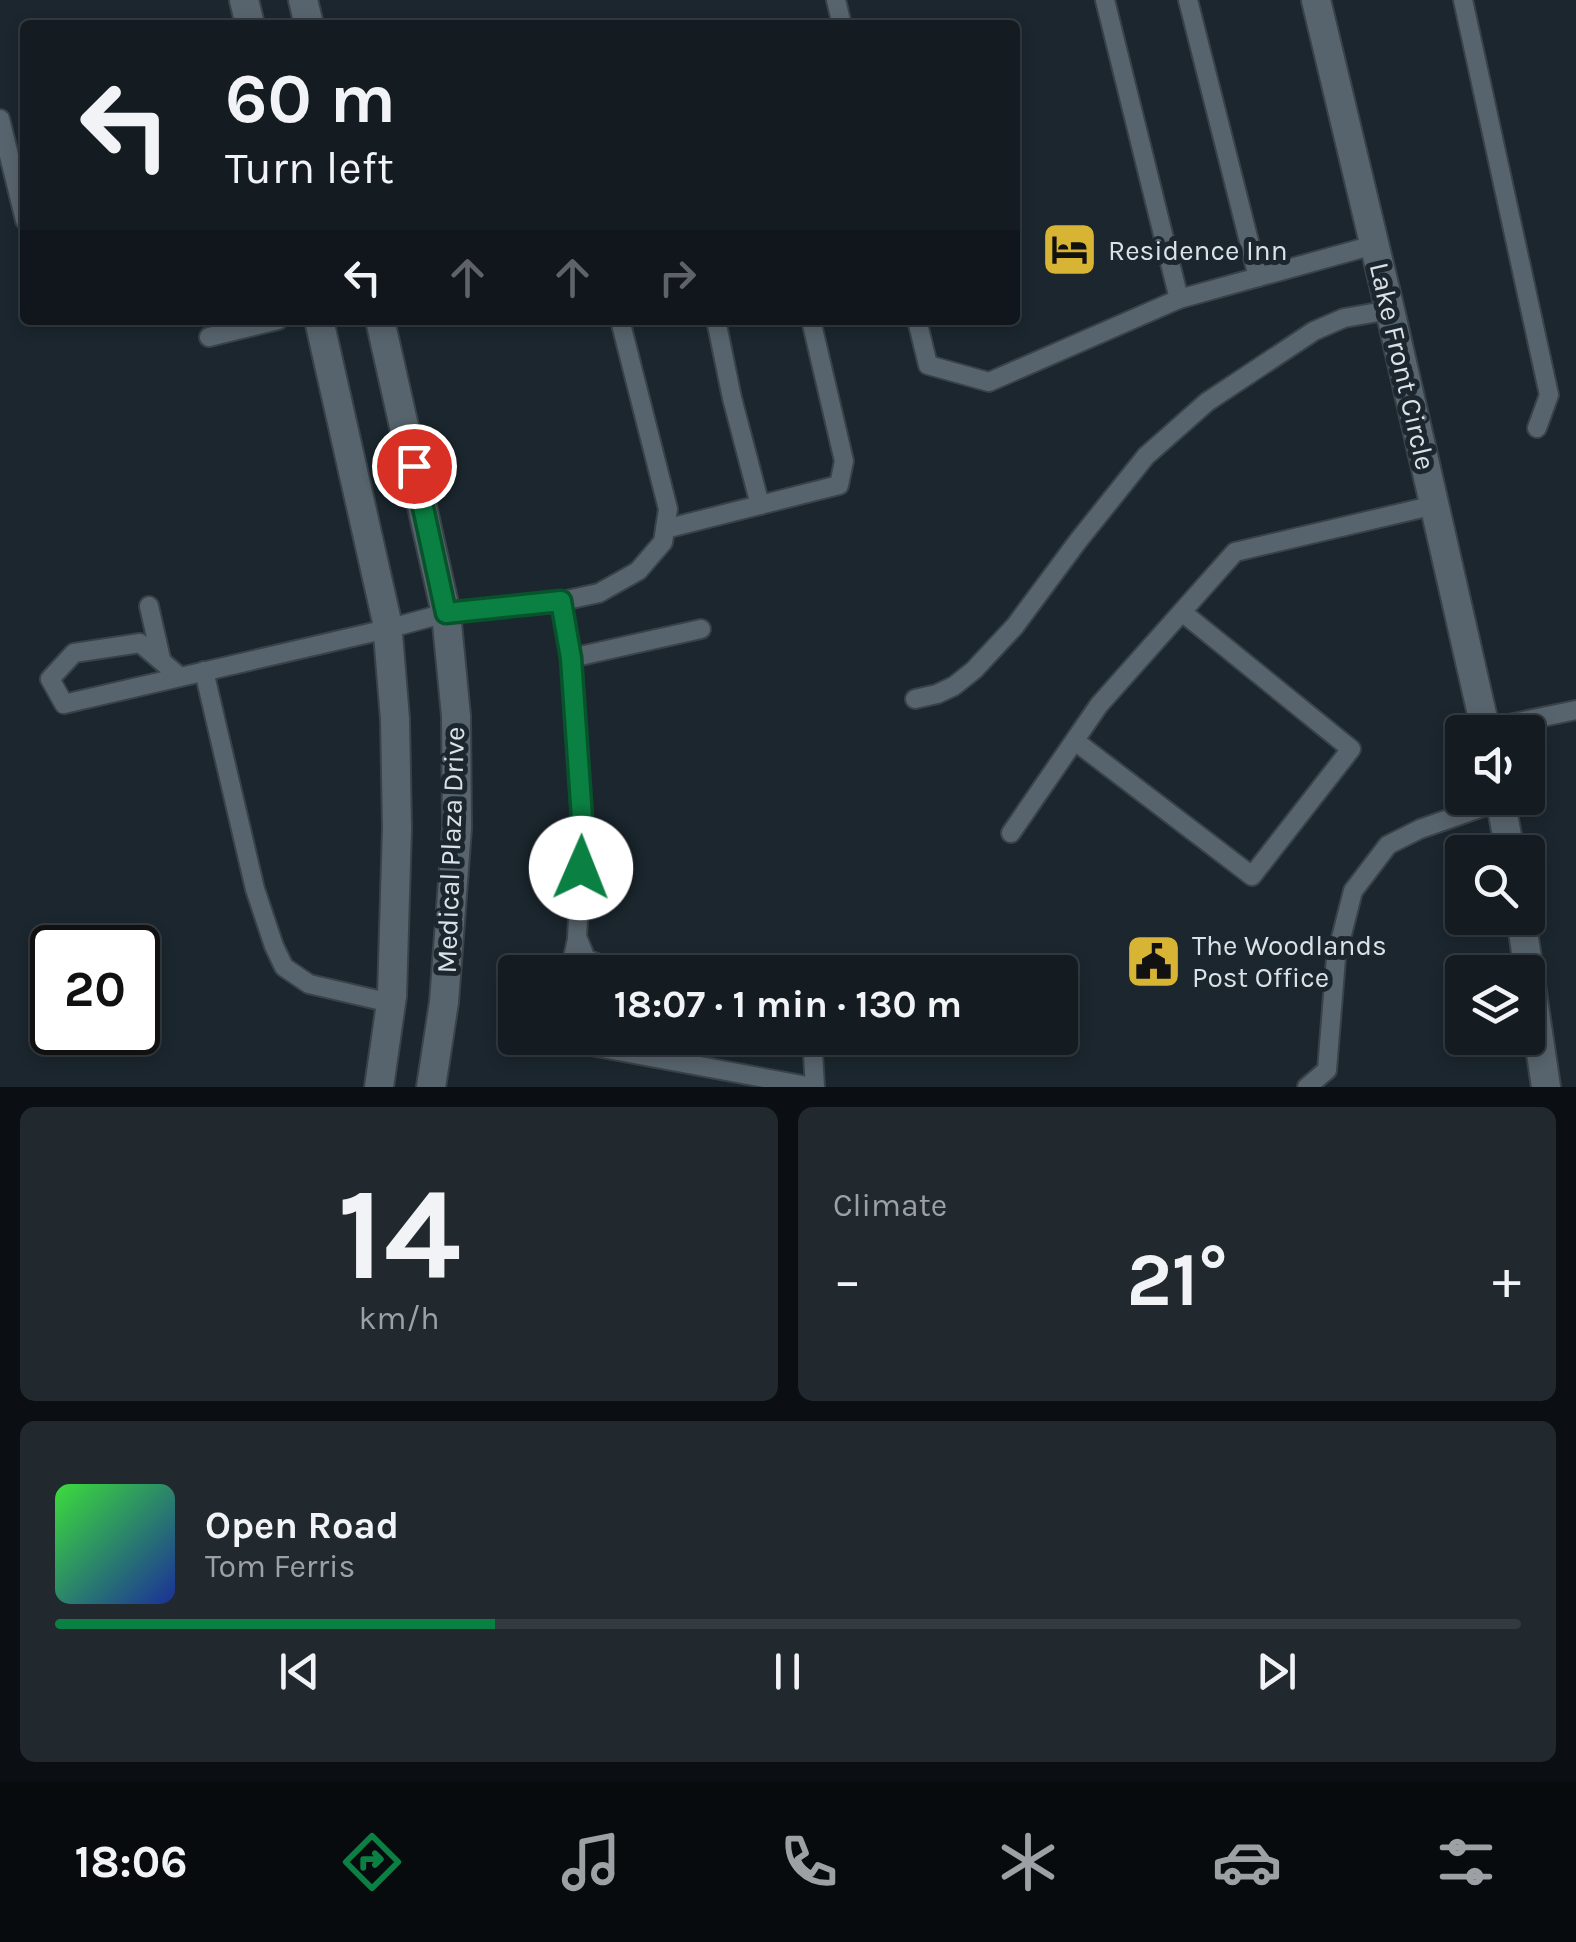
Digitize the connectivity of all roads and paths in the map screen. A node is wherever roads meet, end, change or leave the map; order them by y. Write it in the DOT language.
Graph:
graph roads {
  1 [pos="1105,0"];
  2 [pos="1188,0"];
  3 [pos="1316,0"];
  4 [pos="1462,0"];
  5 [pos="0,119"];
  6 [pos="20,200"];
  7 [pos="1374,245"];
  8 [pos="1258,277"];
  9 [pos="1180,299"];
  10 [pos="1390,310"];
  11 [pos="258,325"];
  12 [pos="320,325"];
  13 [pos="381,325"];
  14 [pos="621,325"];
  15 [pos="717,325"];
  16 [pos="811,325"];
  17 [pos="918,325"];
  18 [pos="209,337"];
  19 [pos="1538,428"];
  20 [pos="760,505"];
  21 [pos="1435,505"];
  22 [pos="665,529"];
  23 [pos="561,601"];
  24 [pos="149,606"];
  25 [pos="1182,612"];
  26 [pos="446,613"];
  27 [pos="388,629"];
  28 [pos="701,629"];
  29 [pos="571,658"];
  30 [pos="161,659"];
  31 [pos="204,671"];
  32 [pos="180,677"];
  33 [pos="914,700"];
  34 [pos="1576,710"];
  35 [pos="1482,715"];
  36 [pos="1545,717"];
  37 [pos="1074,741"];
  38 [pos="1457,815"];
  39 [pos="1011,833"];
  40 [pos="1524,935"];
  41 [pos="577,937"];
  42 [pos="573,955"];
  43 [pos="584,955"];
  44 [pos="391,1004"];
  45 [pos="640,1055"];
  46 [pos="813,1055"];
  47 [pos="379,1087"];
  48 [pos="431,1087"];
  49 [pos="814,1087"];
  50 [pos="1307,1087"];
  51 [pos="1546,1087"];
  1 -- 9 [label="lane"];
  2 -- 8 [label="lane"];
  3 -- 7 [label="street, Lake Front Circle"];
  4 -- 19 [label="lane"];
  5 -- 6 [label="lane"];
  7 -- 8 [label="lane"];
  7 -- 10 [label="street, Lake Front Circle"];
  8 -- 9 [label="lane"];
  9 -- 17 [label="lane"];
  10 -- 21 [label="street, Lake Front Circle"];
  10 -- 33 [label="lane"];
  11 -- 18 [label="lane"];
  12 -- 27 [label="street, Medical Plaza Drive"];
  13 -- 26 [label="street, Medical Plaza Drive"];
  14 -- 22 [label="lane"];
  15 -- 20 [label="lane"];
  16 -- 20 [label="lane"];
  20 -- 22 [label="lane"];
  21 -- 25 [label="lane"];
  21 -- 35 [label="street, Lake Front Circle"];
  22 -- 23 [label="lane"];
  23 -- 26 [label="lane"];
  23 -- 29 [label="lane"];
  24 -- 30 [label="lane"];
  25 -- 37 [label="lane"];
  25 -- 37 [label="lane"];
  26 -- 27 [label="lane"];
  26 -- 48 [label="street, Medical Plaza Drive"];
  27 -- 31 [label="lane"];
  27 -- 44 [label="street, Medical Plaza Drive"];
  28 -- 29 [label="lane"];
  29 -- 41 [label="lane"];
  30 -- 32 [label="lane"];
  30 -- 32 [label="lane"];
  31 -- 32 [label="lane"];
  31 -- 44 [label="lane"];
  34 -- 36 [label="lane"];
  37 -- 39 [label="lane"];
  38 -- 50 [label="lane"];
  40 -- 51 [label="street"];
  41 -- 42 [label="lane"];
  41 -- 43 [label="lane"];
  44 -- 47 [label="street, Medical Plaza Drive"];
  45 -- 49 [label="lane"];
  46 -- 49 [label="lane"];
}
